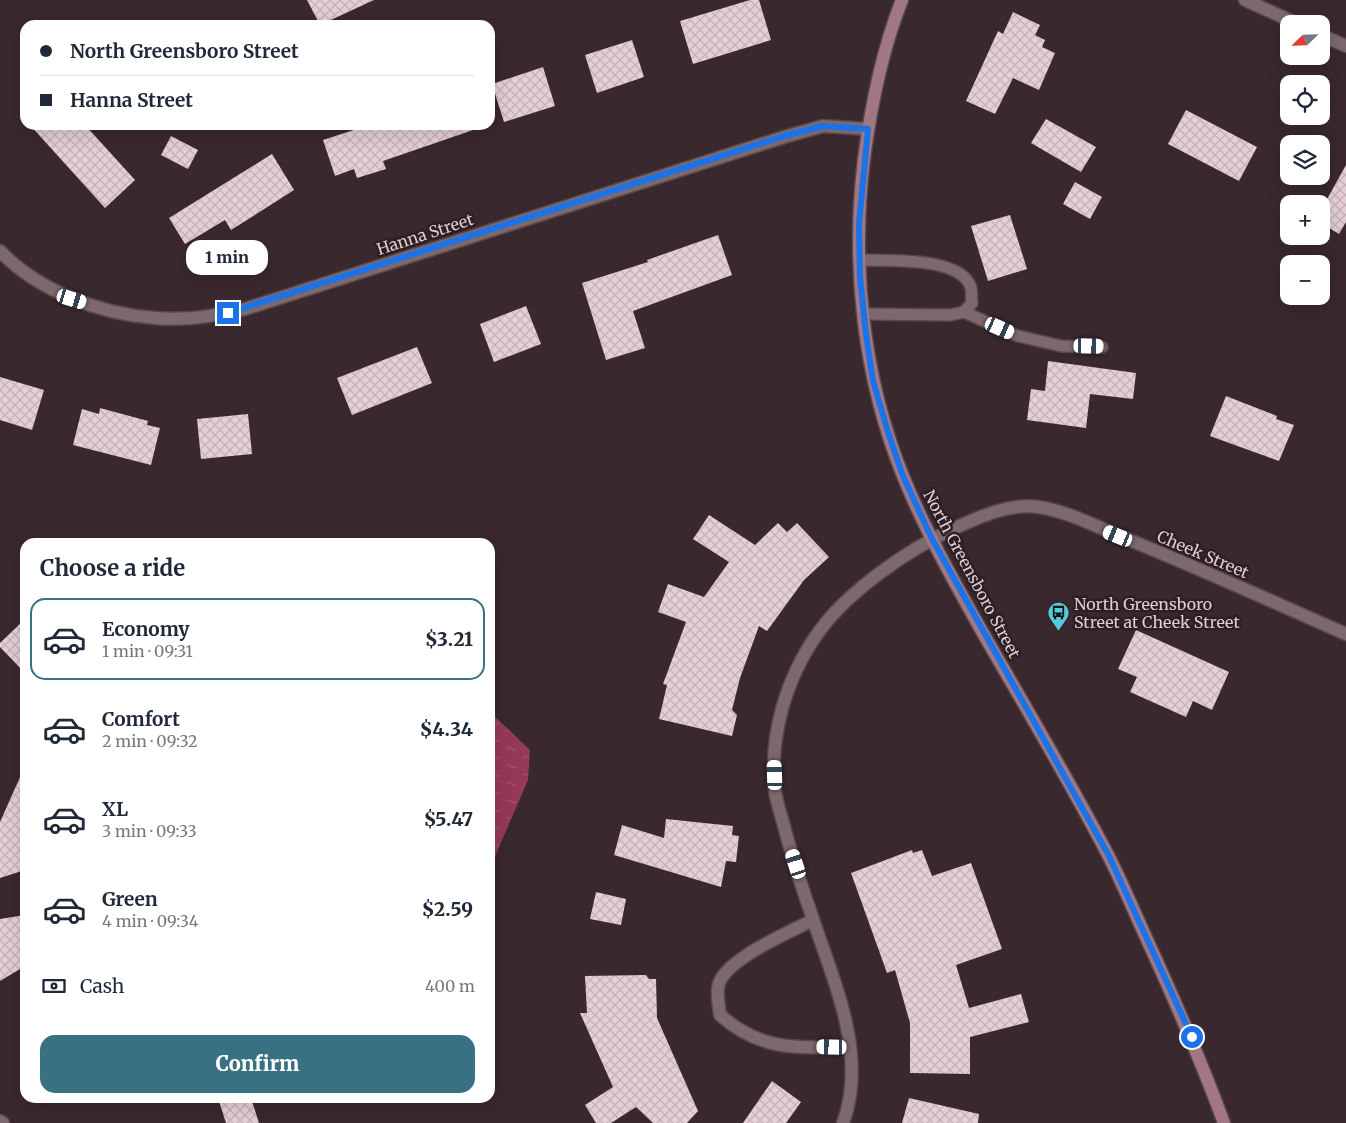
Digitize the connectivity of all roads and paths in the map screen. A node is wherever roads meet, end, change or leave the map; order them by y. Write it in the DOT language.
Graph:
graph roads {
  1 [pos="902,0"];
  2 [pos="1245,0"];
  3 [pos="1280,16"];
  4 [pos="1330,39"];
  5 [pos="1346,46"];
  6 [pos="868,129"];
  7 [pos="0,252"];
  8 [pos="860,260"];
  9 [pos="964,312"];
  10 [pos="864,314"];
  11 [pos="1102,347"];
  12 [pos="932,539"];
  13 [pos="1346,634"];
  14 [pos="813,920"];
  15 [pos="849,1048"];
  16 [pos="843,1123"];
  17 [pos="1224,1123"];
  1 -- 6 [label="main road, North Greensboro Street"];
  2 -- 3 [label="street"];
  4 -- 5 [label="street"];
  6 -- 7 [label="street, Hanna Street"];
  6 -- 8 [label="main road, North Greensboro Street"];
  8 -- 9 [label="lane"];
  8 -- 10 [label="main road, North Greensboro Street"];
  9 -- 10 [label="lane"];
  9 -- 11 [label="lane"];
  10 -- 12 [label="main road, North Greensboro Street"];
  12 -- 13 [label="street, Cheek Street"];
  12 -- 14 [label="street, Cheek Street"];
  12 -- 17 [label="main road, North Greensboro Street"];
  14 -- 15 [label="street, Cheek Street"];
  14 -- 15 [label="street"];
  15 -- 16 [label="street, Cheek Street"];
}
